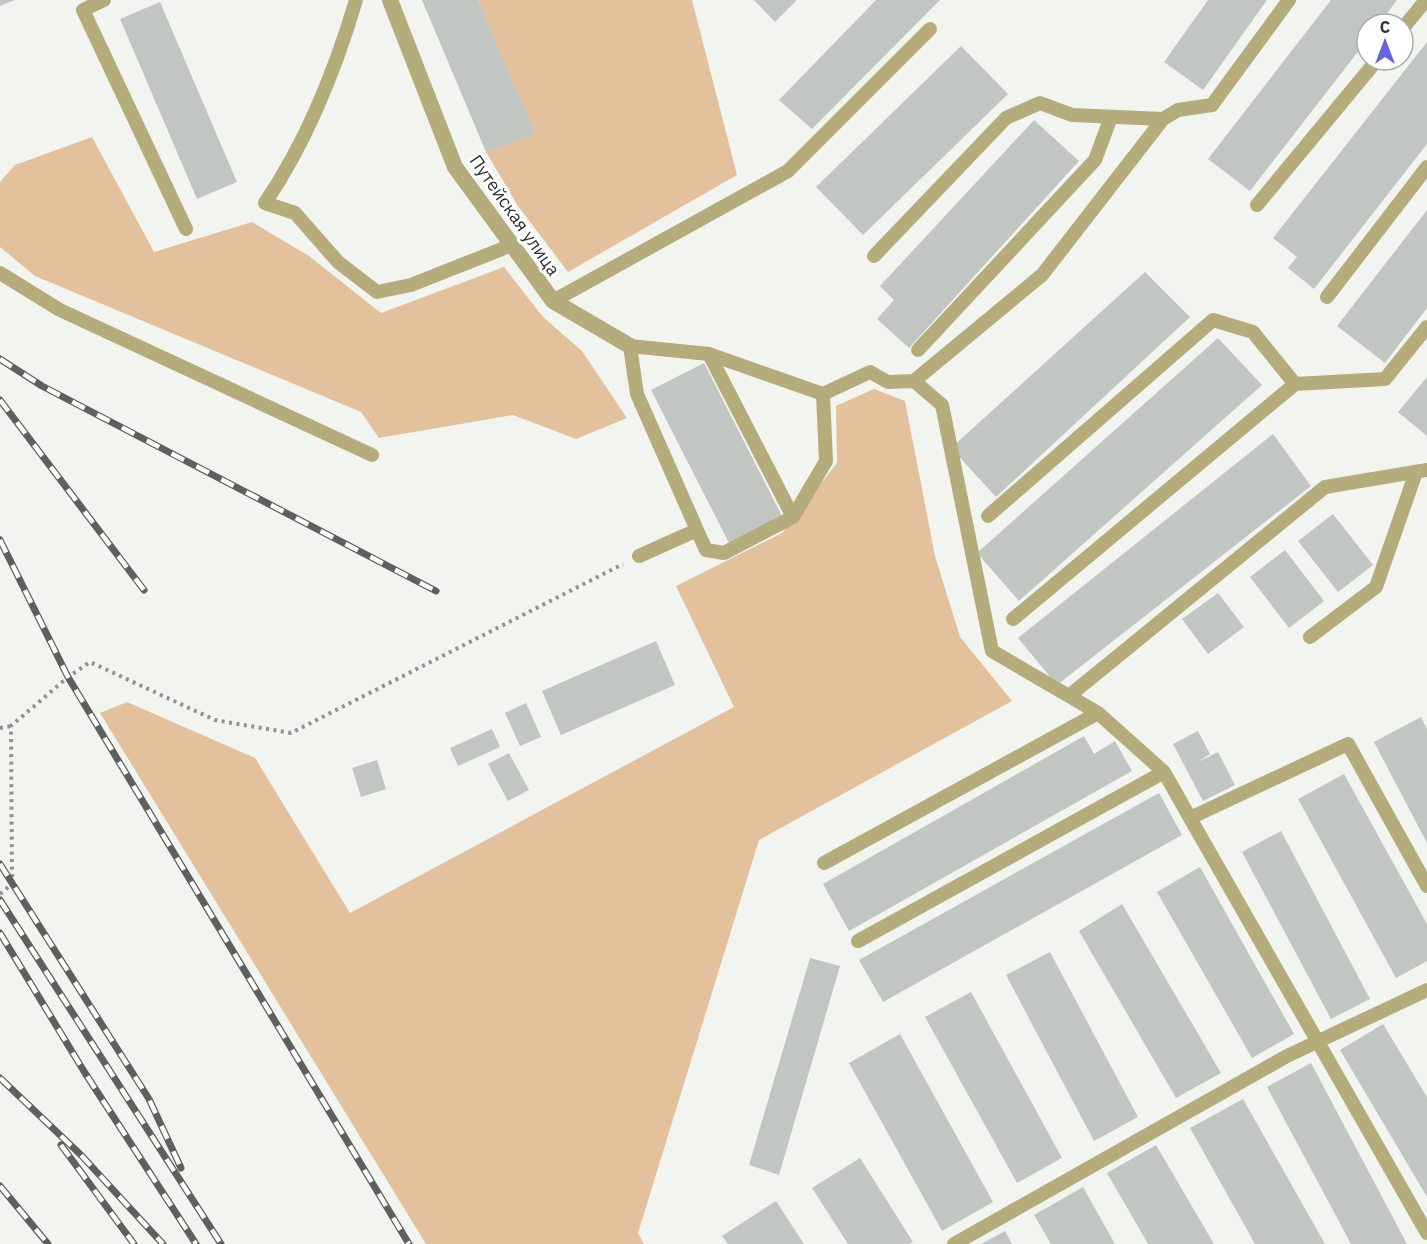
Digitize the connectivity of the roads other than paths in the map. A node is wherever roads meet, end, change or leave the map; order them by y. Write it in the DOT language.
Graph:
graph roads {
  1 [pos="104,0"];
  2 [pos="356,0"];
  3 [pos="390,0"];
  4 [pos="1289,0"];
  5 [pos="1426,0"];
  6 [pos="1415,13"];
  7 [pos="930,29"];
  8 [pos="1367,72"];
  9 [pos="1111,117"];
  10 [pos="1163,119"];
  11 [pos="1427,167"];
  12 [pos="1257,205"];
  13 [pos="186,229"];
  14 [pos="512,245"];
  15 [pos="874,256"];
  16 [pos="0,273"];
  17 [pos="1327,297"];
  18 [pos="553,301"];
  19 [pos="1427,327"];
  20 [pos="630,346"];
  21 [pos="918,350"];
  22 [pos="709,354"];
  23 [pos="914,381"];
  24 [pos="1295,384"];
  25 [pos="823,394"];
  26 [pos="372,455"];
  27 [pos="1421,471"];
  28 [pos="988,516"];
  29 [pos="793,517"];
  30 [pos="697,530"];
  31 [pos="639,556"];
  32 [pos="1013,619"];
  33 [pos="1310,637"];
  34 [pos="1069,696"];
  35 [pos="1098,713"];
  36 [pos="1164,772"];
  37 [pos="1190,818"];
  38 [pos="824,863"];
  39 [pos="1427,886"];
  40 [pos="858,941"];
  41 [pos="1427,990"];
  42 [pos="1318,1042"];
  43 [pos="1427,1233"];
  44 [pos="954,1244"];
  1 -- 13 [label="lane"];
  2 -- 14 [label="lane"];
  3 -- 14 [label="street, Путейская улица"];
  4 -- 10 [label="lane"];
  5 -- 6 [label="lane"];
  7 -- 18 [label="lane"];
  8 -- 12 [label="lane"];
  9 -- 10 [label="lane"];
  9 -- 15 [label="lane"];
  9 -- 21 [label="lane"];
  10 -- 23 [label="lane"];
  11 -- 17 [label="lane"];
  14 -- 18 [label="street, Путейская улица"];
  16 -- 26 [label="lane"];
  18 -- 20 [label="street, Путейская улица"];
  19 -- 24 [label="lane"];
  20 -- 22 [label="lane"];
  20 -- 30 [label="lane"];
  22 -- 25 [label="lane"];
  22 -- 29 [label="lane"];
  23 -- 25 [label="lane"];
  23 -- 34 [label="lane"];
  24 -- 28 [label="lane"];
  24 -- 32 [label="lane"];
  25 -- 29 [label="lane"];
  27 -- 33 [label="lane"];
  27 -- 34 [label="lane"];
  29 -- 30 [label="lane"];
  30 -- 31 [label="lane"];
  34 -- 35 [label="lane"];
  35 -- 36 [label="lane"];
  35 -- 38 [label="lane"];
  36 -- 37 [label="lane"];
  36 -- 40 [label="lane"];
  37 -- 39 [label="lane"];
  37 -- 42 [label="lane"];
  41 -- 42 [label="lane"];
  42 -- 43 [label="lane"];
  42 -- 44 [label="lane"];
}
